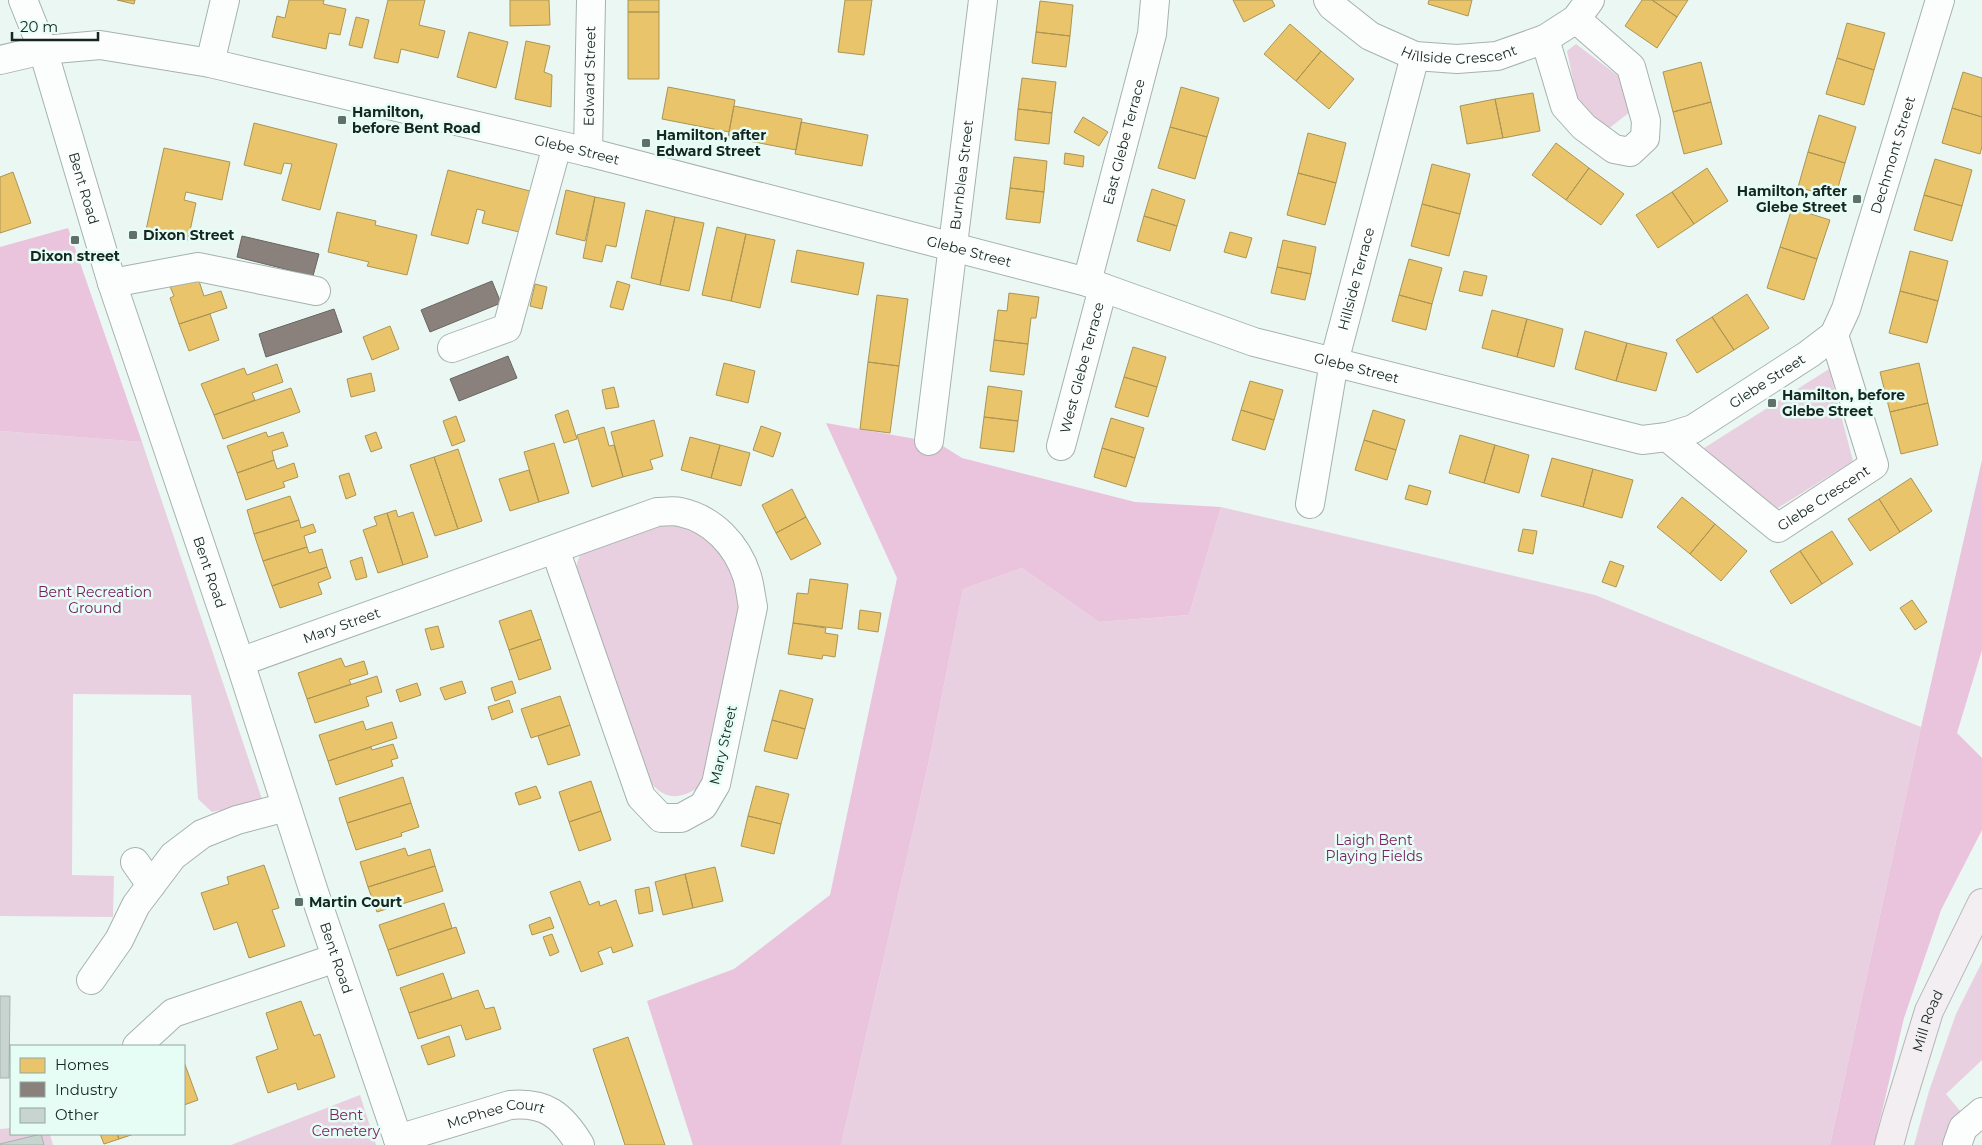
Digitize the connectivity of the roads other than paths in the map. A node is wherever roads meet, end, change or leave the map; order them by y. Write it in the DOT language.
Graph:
graph roads {
  1 [pos="23,0"];
  2 [pos="225,0"];
  3 [pos="591,0"];
  4 [pos="983,0"];
  5 [pos="1155,0"];
  6 [pos="1328,0"];
  7 [pos="1940,0"];
  8 [pos="1583,10"];
  9 [pos="1545,39"];
  10 [pos="43,50"];
  11 [pos="1414,56"];
  12 [pos="0,60"];
  13 [pos="210,64"];
  14 [pos="557,146"];
  15 [pos="588,152"];
  16 [pos="954,248"];
  17 [pos="112,283"];
  18 [pos="1095,285"];
  19 [pos="316,291"];
  20 [pos="1846,309"];
  21 [pos="1834,335"];
  22 [pos="452,348"];
  23 [pos="1334,362"];
  24 [pos="1667,437"];
  25 [pos="929,441"];
  26 [pos="1061,446"];
  27 [pos="1310,504"];
  28 [pos="554,549"];
  29 [pos="240,662"];
  30 [pos="286,807"];
  31 [pos="135,862"];
  32 [pos="151,886"];
  33 [pos="1982,903"];
  34 [pos="336,958"];
  35 [pos="90,980"];
  36 [pos="138,1045"];
  37 [pos="1982,1112"];
  38 [pos="400,1142"];
  39 [pos="580,1145"];
  40 [pos="1889,1145"];
  41 [pos="1957,1145"];
  1 -- 10 [label="street, Bent Road"];
  2 -- 13 [label="street"];
  3 -- 15 [label="street, Edward Street"];
  4 -- 16 [label="street, Burnblea Street"];
  5 -- 18 [label="street, East Glebe Terrace"];
  6 -- 11 [label="street, Hillside Crescent"];
  7 -- 20 [label="street, Dechmont Street"];
  8 -- 9 [label="street, Hillside Crescent"];
  8 -- 9 [label="street"];
  9 -- 11 [label="street, Hillside Crescent"];
  10 -- 12 [label="street"];
  10 -- 13 [label="street, Glebe Street"];
  10 -- 17 [label="street, Bent Road"];
  11 -- 23 [label="street, Hillside Terrace"];
  13 -- 14 [label="street, Glebe Street"];
  14 -- 15 [label="street, Glebe Street"];
  14 -- 22 [label="street"];
  15 -- 16 [label="street, Glebe Street"];
  16 -- 18 [label="street, Glebe Street"];
  16 -- 25 [label="street, Burnblea Street"];
  17 -- 19 [label="street"];
  17 -- 29 [label="street, Bent Road"];
  18 -- 23 [label="street, Glebe Street"];
  18 -- 26 [label="street, West Glebe Terrace"];
  20 -- 21 [label="street, Glebe Street"];
  21 -- 24 [label="street, Glebe Street"];
  21 -- 24 [label="street, Glebe Crescent"];
  23 -- 24 [label="street, Glebe Street"];
  23 -- 27 [label="street, Hillside Terrace"];
  28 -- 28 [label="street, Mary Street"];
  28 -- 29 [label="street, Mary Street"];
  29 -- 30 [label="street, Bent Road"];
  30 -- 32 [label="street"];
  30 -- 34 [label="street, Bent Road"];
  31 -- 32 [label="street"];
  32 -- 35 [label="street"];
  33 -- 40 [label="main road, Mill Road"];
  34 -- 36 [label="street"];
  34 -- 38 [label="street, Bent Road"];
  37 -- 41 [label="street"];
  38 -- 39 [label="street, McPhee Court"];
}
